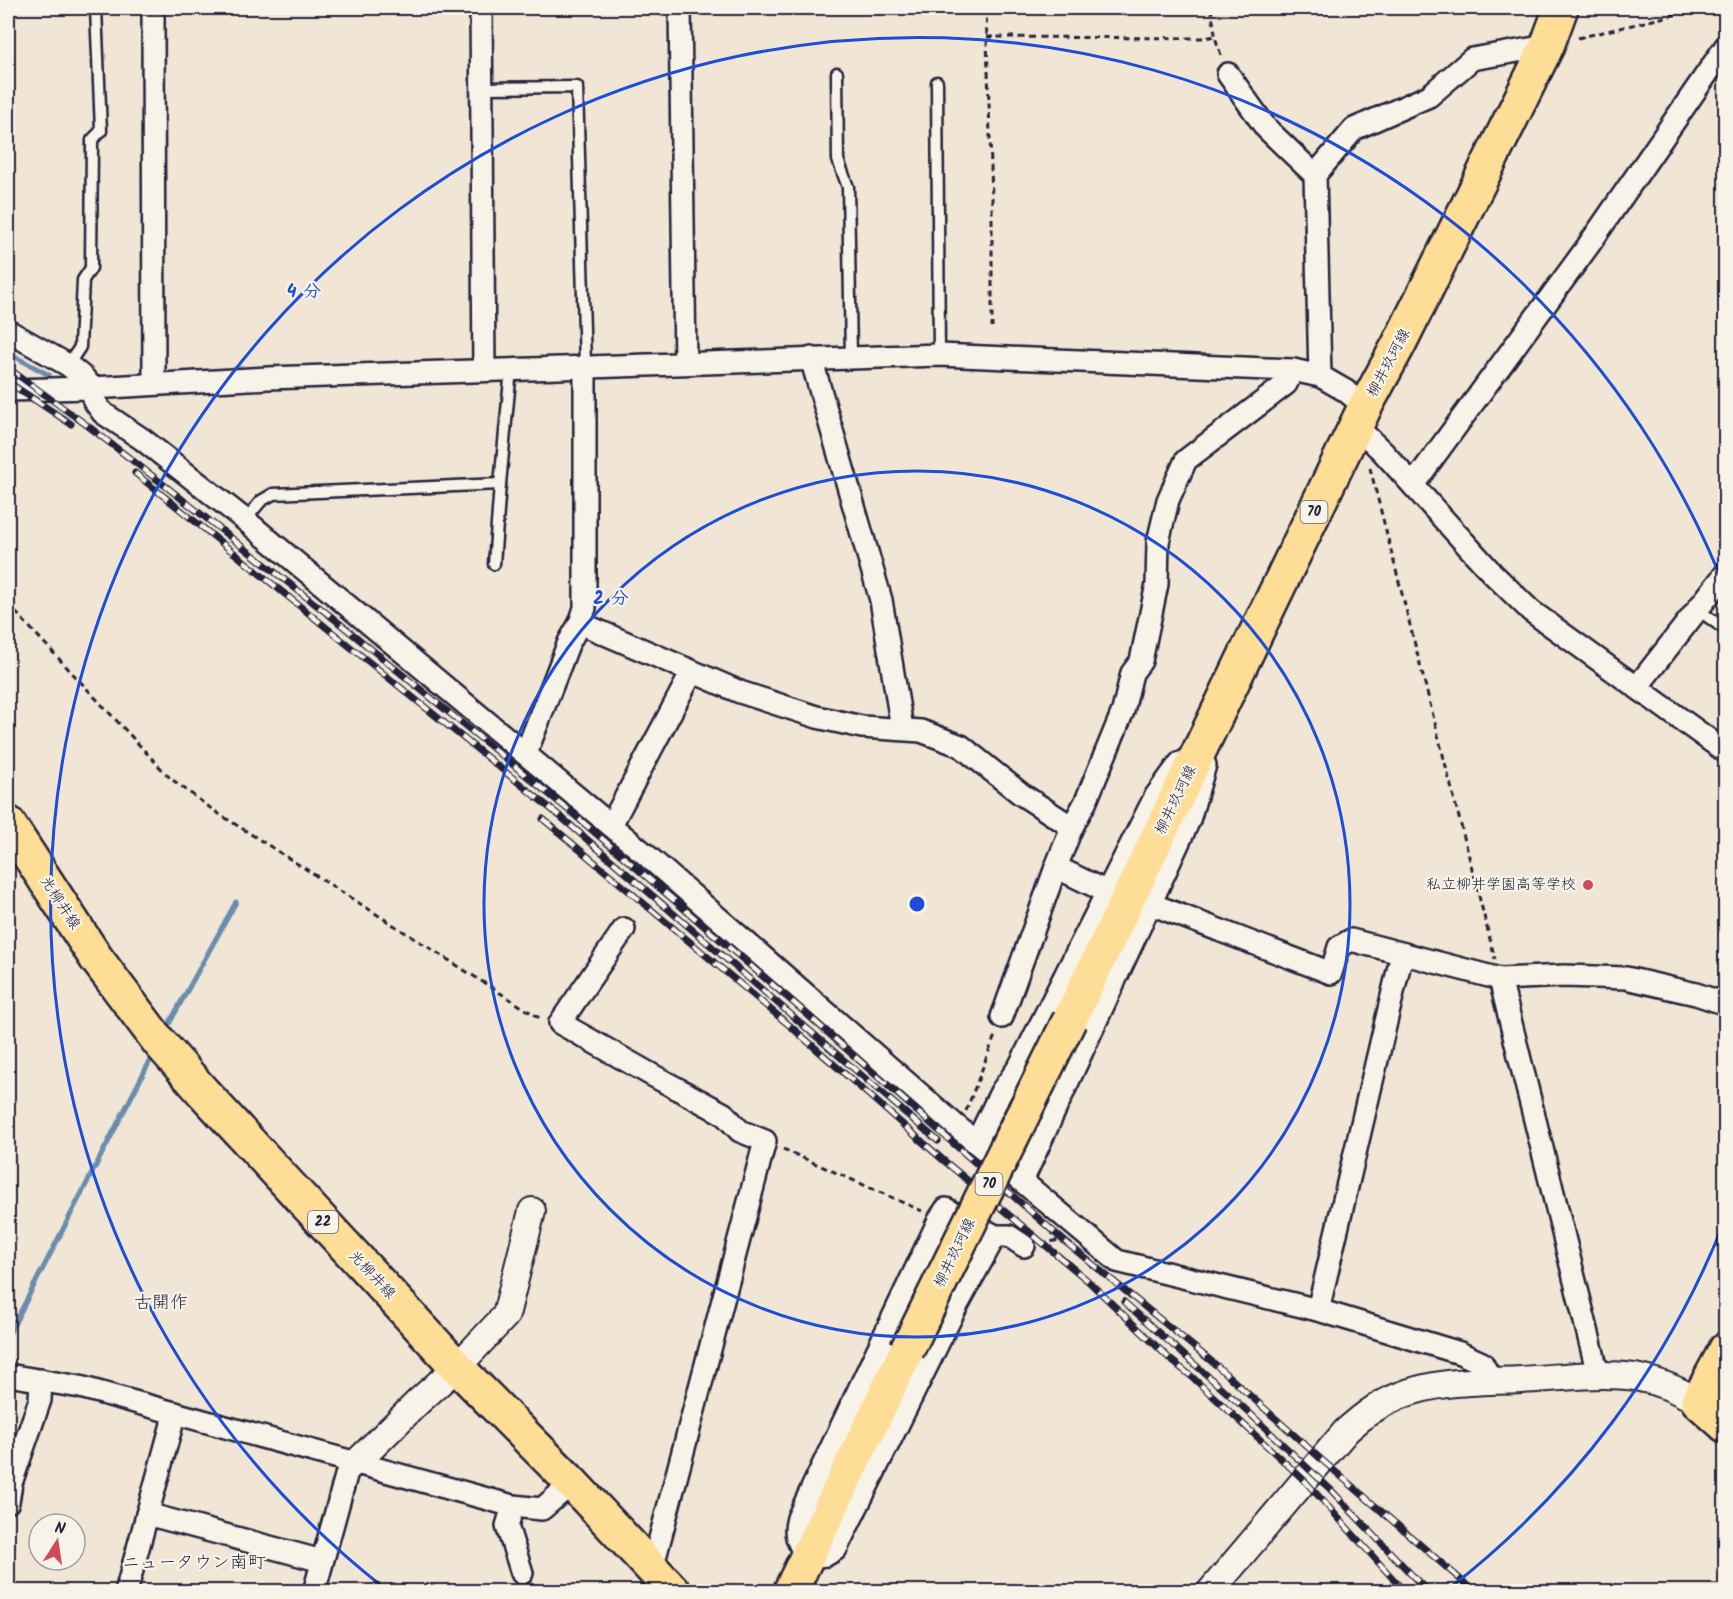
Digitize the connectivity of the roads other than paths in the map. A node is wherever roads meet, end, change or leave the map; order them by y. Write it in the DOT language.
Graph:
graph roads {
  1 [pos="96,8"];
  2 [pos="153,8"];
  3 [pos="481,8"];
  4 [pos="680,8"];
  5 [pos="1561,8"];
  6 [pos="1547,46"];
  7 [pos="1725,46"];
  8 [pos="837,73"];
  9 [pos="1228,74"];
  10 [pos="937,82"];
  11 [pos="482,88"];
  12 [pos="1316,176"];
  13 [pos="8,332"];
  14 [pos="939,355"];
  15 [pos="851,357"];
  16 [pos="811,358"];
  17 [pos="685,363"];
  18 [pos="68,364"];
  19 [pos="585,366"];
  20 [pos="511,369"];
  21 [pos="484,370"];
  22 [pos="1293,370"];
  23 [pos="1320,376"];
  24 [pos="154,384"];
  25 [pos="92,388"];
  26 [pos="8,390"];
  27 [pos="1360,416"];
  28 [pos="500,484"];
  29 [pos="1413,485"];
  30 [pos="245,520"];
  31 [pos="494,564"];
  32 [pos="1725,573"];
  33 [pos="1697,609"];
  34 [pos="580,623"];
  35 [pos="1725,630"];
  36 [pos="692,672"];
  37 [pos="1637,687"];
  38 [pos="902,728"];
  39 [pos="1209,732"];
  40 [pos="1725,752"];
  41 [pos="524,753"];
  42 [pos="8,823"];
  43 [pos="611,825"];
  44 [pos="1072,827"];
  45 [pos="1056,867"];
  46 [pos="1107,891"];
  47 [pos="1151,904"];
  48 [pos="624,929"];
  49 [pos="1402,954"];
  50 [pos="1500,979"];
  51 [pos="1725,1004"];
  52 [pos="1002,1017"];
  53 [pos="1018,1067"];
  54 [pos="1065,1090"];
  55 [pos="976,1143"];
  56 [pos="1022,1181"];
  57 [pos="532,1211"];
  58 [pos="995,1236"];
  59 [pos="1024,1246"];
  60 [pos="1318,1310"];
  61 [pos="1725,1349"];
  62 [pos="457,1367"];
  63 [pos="1598,1374"];
  64 [pos="8,1375"];
  65 [pos="41,1380"];
  66 [pos="1492,1381"];
  67 [pos="1698,1401"];
  68 [pos="175,1413"];
  69 [pos="1725,1426"];
  70 [pos="357,1462"];
  71 [pos="572,1483"];
  72 [pos="8,1502"];
  73 [pos="513,1506"];
  74 [pos="147,1514"];
  75 [pos="807,1557"];
  76 [pos="322,1561"];
  77 [pos="522,1573"];
  78 [pos="663,1580"];
  79 [pos="126,1592"];
  80 [pos="314,1592"];
  81 [pos="790,1592"];
  82 [pos="1210,1592"];
  1 -- 18 [label="lane"];
  2 -- 24 [label="street"];
  3 -- 11 [label="street"];
  4 -- 17 [label="street"];
  5 -- 6 [label="main road, 柳井玖珂線 / 70"];
  6 -- 12 [label="street"];
  6 -- 27 [label="main road, 柳井玖珂線 / 70"];
  7 -- 29 [label="street"];
  8 -- 15 [label="lane"];
  9 -- 12 [label="street"];
  10 -- 14 [label="lane"];
  11 -- 19 [label="lane"];
  11 -- 21 [label="street"];
  12 -- 23 [label="street"];
  13 -- 18 [label="street"];
  14 -- 15 [label="street"];
  14 -- 22 [label="street"];
  15 -- 16 [label="street"];
  16 -- 17 [label="street"];
  16 -- 38 [label="street"];
  17 -- 19 [label="street"];
  18 -- 25 [label="street"];
  19 -- 20 [label="street"];
  19 -- 34 [label="street"];
  20 -- 21 [label="street"];
  20 -- 28 [label="lane"];
  21 -- 24 [label="street"];
  22 -- 23 [label="street"];
  22 -- 44 [label="street"];
  23 -- 27 [label="street"];
  24 -- 25 [label="street"];
  25 -- 26 [label="street"];
  25 -- 30 [label="street"];
  27 -- 29 [label="street"];
  27 -- 39 [label="main road, 柳井玖珂線 / 70"];
  28 -- 30 [label="lane"];
  28 -- 31 [label="lane"];
  29 -- 37 [label="street"];
  30 -- 41 [label="street"];
  32 -- 33 [label="street"];
  33 -- 35 [label="lane"];
  33 -- 37 [label="street"];
  34 -- 36 [label="street"];
  34 -- 41 [label="street"];
  36 -- 38 [label="street"];
  36 -- 43 [label="street"];
  37 -- 40 [label="street"];
  38 -- 44 [label="street"];
  39 -- 46 [label="street"];
  39 -- 47 [label="street"];
  39 -- 75 [label="main road, 柳井玖珂線 / 70, bridge"];
  41 -- 43 [label="street"];
  42 -- 62 [label="main road, 光柳井線 / 22"];
  43 -- 55 [label="street"];
  44 -- 45 [label="street"];
  45 -- 46 [label="street"];
  45 -- 52 [label="street"];
  46 -- 53 [label="street"];
  47 -- 49 [label="street"];
  47 -- 54 [label="street"];
  48 -- 78 [label="street"];
  49 -- 50 [label="street"];
  49 -- 60 [label="street"];
  50 -- 51 [label="street"];
  50 -- 63 [label="street"];
  53 -- 54 [label="street"];
  53 -- 55 [label="street"];
  54 -- 56 [label="street"];
  55 -- 56 [label="street"];
  56 -- 60 [label="street"];
  57 -- 62 [label="street"];
  58 -- 59 [label="street"];
  58 -- 75 [label="street"];
  58 -- 75 [label="street"];
  60 -- 66 [label="street"];
  61 -- 67 [label="main road"];
  62 -- 70 [label="street"];
  62 -- 71 [label="main road, 光柳井線 / 22"];
  63 -- 66 [label="street"];
  63 -- 67 [label="street"];
  64 -- 65 [label="street"];
  65 -- 68 [label="street"];
  65 -- 72 [label="street"];
  66 -- 82 [label="street"];
  67 -- 69 [label="main road"];
  68 -- 70 [label="street"];
  68 -- 74 [label="street"];
  70 -- 73 [label="street"];
  70 -- 76 [label="street"];
  71 -- 73 [label="street"];
  71 -- 78 [label="main road, 光柳井線 / 22"];
  73 -- 77 [label="street"];
  74 -- 76 [label="street"];
  74 -- 79 [label="street"];
  75 -- 81 [label="main road, 柳井玖珂線 / 70"];
  76 -- 80 [label="street"];
}
